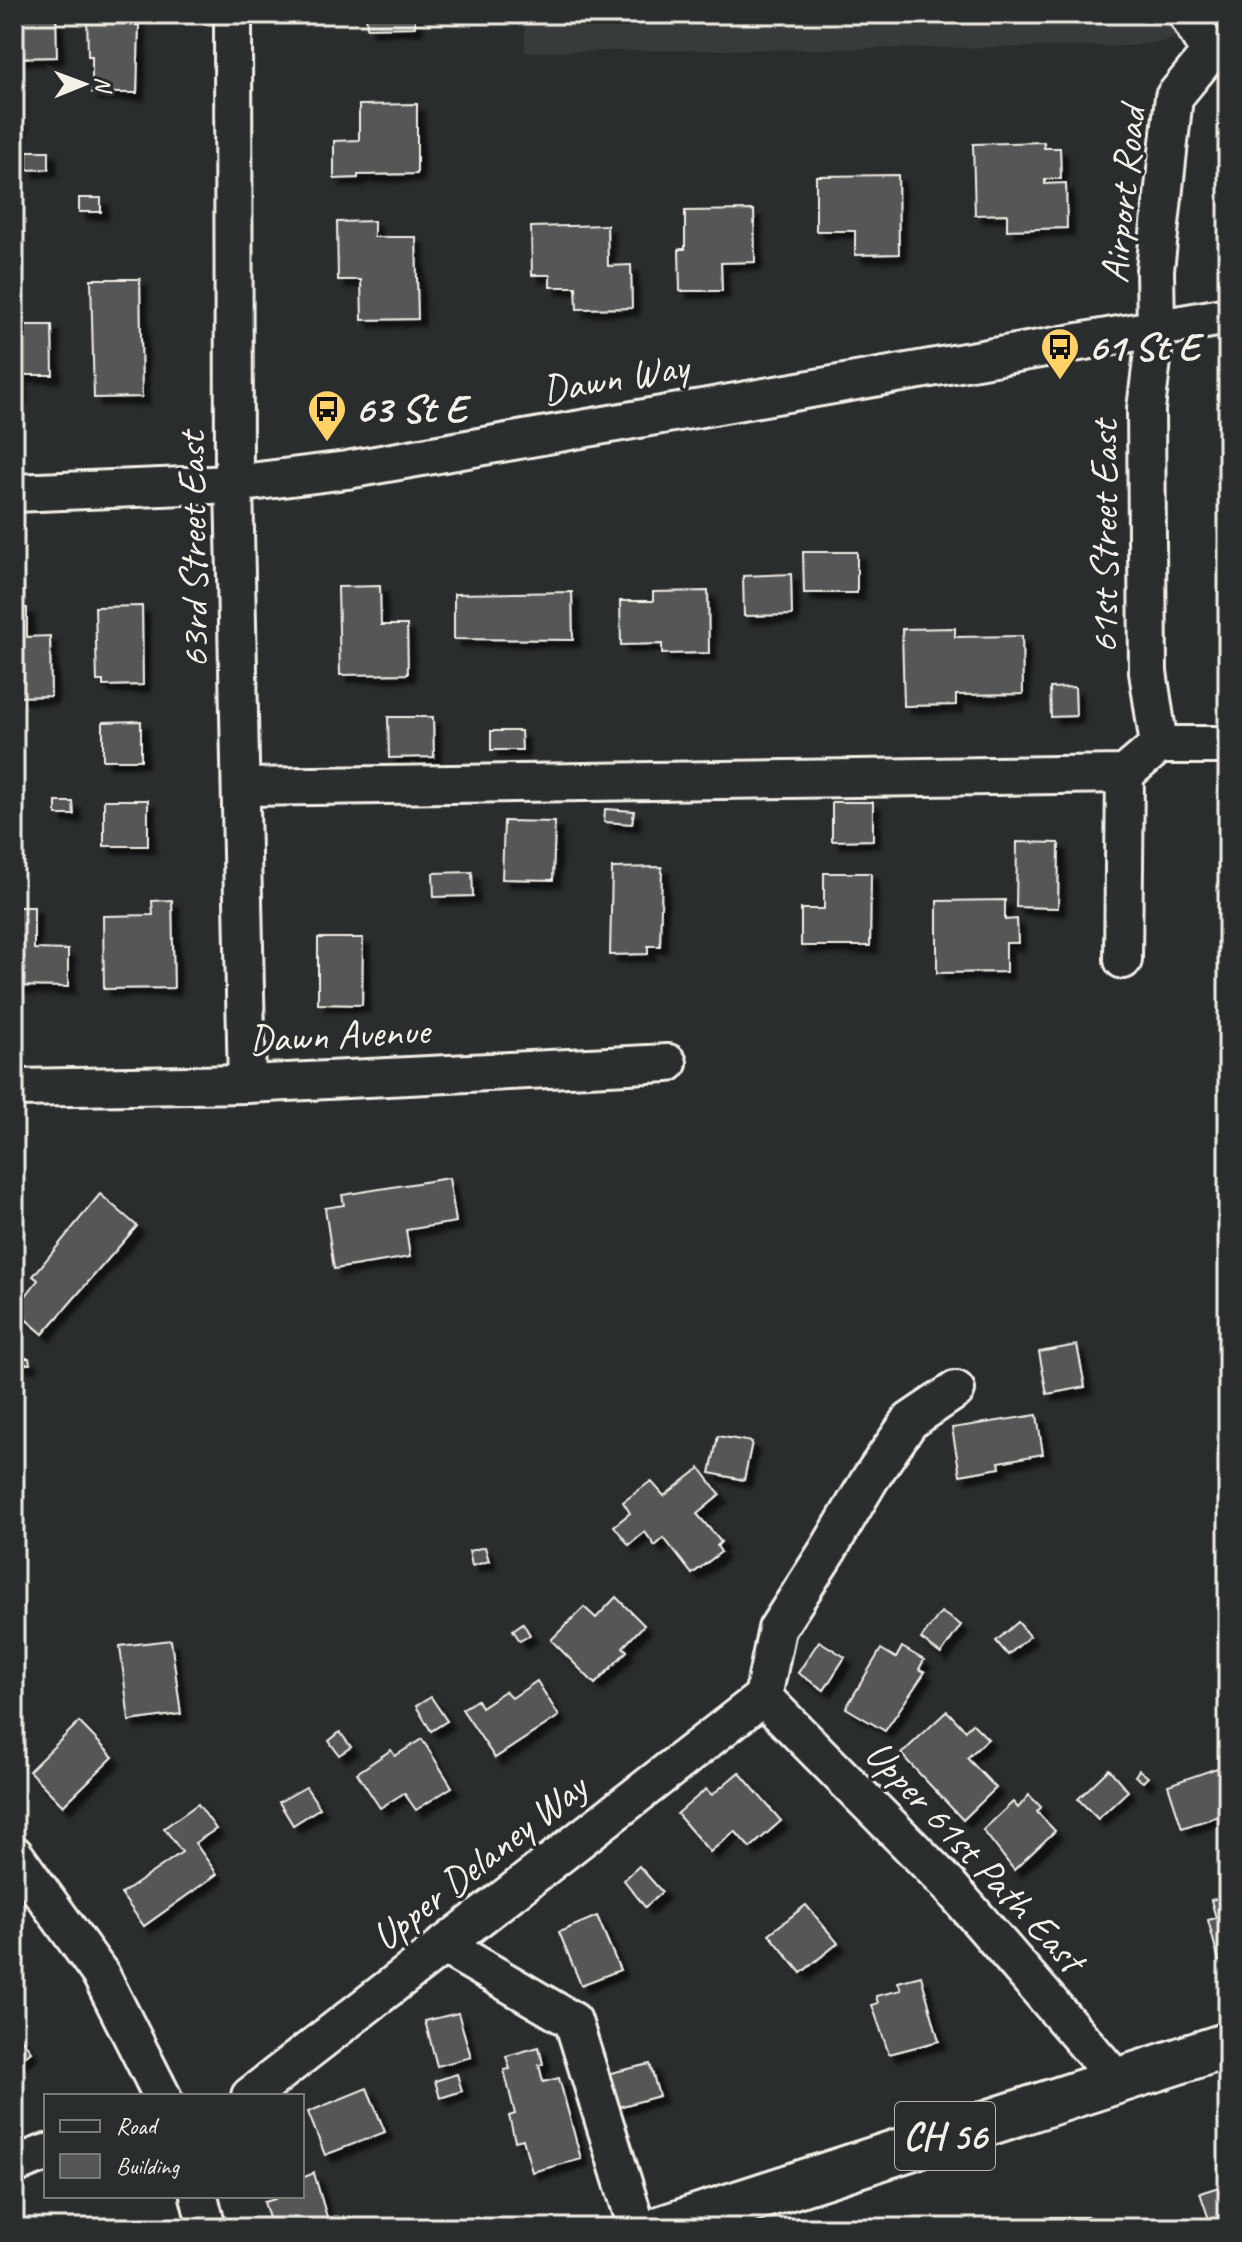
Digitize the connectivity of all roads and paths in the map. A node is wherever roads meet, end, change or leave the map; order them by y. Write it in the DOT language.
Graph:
graph roads {
  1 [pos="233,14"];
  2 [pos="1187,14"];
  3 [pos="1219,51"];
  4 [pos="1228,316"];
  5 [pos="1156,328"];
  6 [pos="234,484"];
  7 [pos="14,493"];
  8 [pos="1159,745"];
  9 [pos="1228,745"];
  10 [pos="1125,774"];
  11 [pos="242,787"];
  12 [pos="1123,960"];
  13 [pos="668,1063"];
  14 [pos="247,1084"];
  15 [pos="14,1088"];
  16 [pos="956,1390"];
  17 [pos="763,1697"];
  18 [pos="14,1854"];
  19 [pos="443,1945"];
  20 [pos="1228,2045"];
  21 [pos="1117,2080"];
  22 [pos="161,2094"];
  23 [pos="253,2094"];
  24 [pos="44,2154"];
  25 [pos="14,2165"];
  26 [pos="200,2198"];
  27 [pos="207,2228"];
  28 [pos="637,2228"];
  29 [pos="663,2228"];
  1 -- 6 [label="street, 63rd Street East"];
  2 -- 3 [label="street"];
  3 -- 5 [label="street, Airport Road"];
  4 -- 5 [label="street, Dawn Way"];
  5 -- 6 [label="street, Dawn Way"];
  5 -- 8 [label="street, 61st Street East"];
  6 -- 7 [label="street, Dawn Way"];
  6 -- 11 [label="street, 63rd Street East"];
  8 -- 9 [label="street"];
  8 -- 10 [label="street"];
  10 -- 11 [label="street"];
  10 -- 12 [label="street"];
  11 -- 14 [label="street, 63rd Street East"];
  13 -- 14 [label="street, Dawn Avenue"];
  14 -- 15 [label="street, Dawn Avenue"];
  16 -- 17 [label="street"];
  17 -- 19 [label="street, Upper Delaney Way"];
  17 -- 21 [label="street, Upper 61st Path East"];
  18 -- 22 [label="street"];
  19 -- 23 [label="street, Upper Delaney Way"];
  19 -- 28 [label="street"];
  20 -- 21 [label="main road, CH 56"];
  21 -- 29 [label="main road, CH 56"];
  24 -- 25 [label="street"];
  26 -- 27 [label="street"];
}
